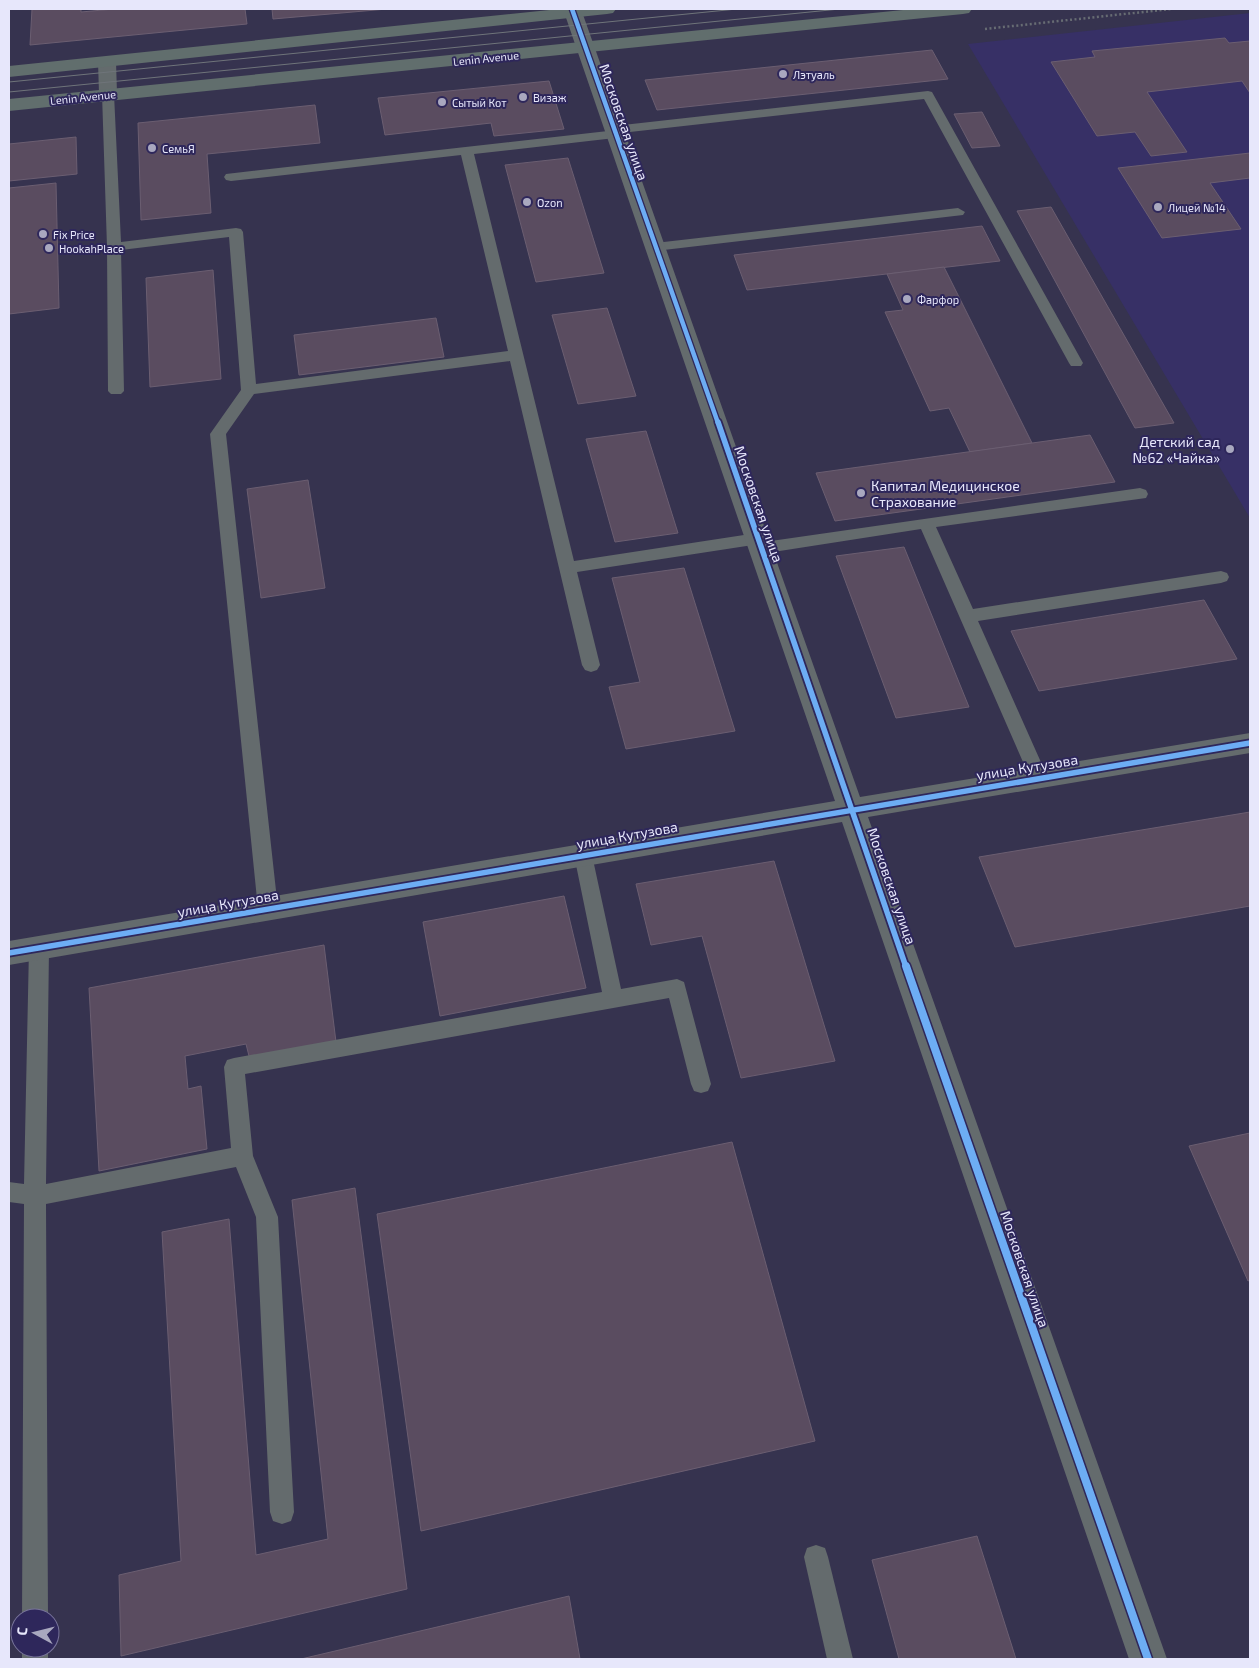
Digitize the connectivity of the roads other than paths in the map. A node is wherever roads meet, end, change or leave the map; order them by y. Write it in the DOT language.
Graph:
graph roads {
  1 [pos="607,9"];
  2 [pos="963,9"];
  3 [pos="572,10"];
  4 [pos="585,48"];
  5 [pos="107,62"];
  6 [pos="9,72"];
  7 [pos="108,94"];
  8 [pos="9,105"];
  9 [pos="614,132"];
  10 [pos="467,150"];
  11 [pos="231,177"];
  12 [pos="958,212"];
  13 [pos="114,247"];
  14 [pos="655,247"];
  15 [pos="517,355"];
  16 [pos="1076,363"];
  17 [pos="250,390"];
  18 [pos="116,391"];
  19 [pos="1140,494"];
  20 [pos="926,523"];
  21 [pos="758,544"];
  22 [pos="568,568"];
  23 [pos="1221,577"];
  24 [pos="967,616"];
  25 [pos="591,665"];
  26 [pos="1250,743"];
  27 [pos="1039,778"];
  28 [pos="852,809"];
  29 [pos="583,855"];
  30 [pos="268,909"];
  31 [pos="39,948"];
  32 [pos="9,953"];
  33 [pos="612,999"];
  34 [pos="701,1084"];
  35 [pos="242,1156"];
  36 [pos="9,1192"];
  37 [pos="35,1196"];
  38 [pos="282,1512"];
  39 [pos="816,1558"];
  40 [pos="35,1608"];
  41 [pos="840,1659"];
  42 [pos="1148,1659"];
  1 -- 3 [label="main road"];
  2 -- 4 [label="main road, Lenin Avenue"];
  3 -- 4 [label="street, Московская улица"];
  3 -- 5 [label="main road"];
  4 -- 7 [label="main road, Lenin Avenue"];
  4 -- 9 [label="street, Московская улица"];
  5 -- 6 [label="main road"];
  5 -- 7 [label="street"];
  7 -- 8 [label="main road, Lenin Avenue"];
  7 -- 13 [label="lane"];
  9 -- 10 [label="lane"];
  9 -- 14 [label="street, Московская улица"];
  9 -- 16 [label="lane"];
  10 -- 11 [label="lane"];
  10 -- 15 [label="lane"];
  12 -- 14 [label="lane"];
  13 -- 17 [label="lane"];
  13 -- 18 [label="lane"];
  14 -- 21 [label="street, Московская улица"];
  15 -- 17 [label="lane"];
  15 -- 22 [label="lane"];
  17 -- 30 [label="lane"];
  19 -- 20 [label="lane"];
  20 -- 21 [label="lane"];
  20 -- 24 [label="lane"];
  21 -- 22 [label="lane"];
  21 -- 28 [label="street, Московская улица"];
  22 -- 25 [label="lane"];
  23 -- 24 [label="lane"];
  24 -- 27 [label="lane"];
  26 -- 27 [label="street, улица Кутузова"];
  27 -- 28 [label="street, улица Кутузова"];
  28 -- 29 [label="street, улица Кутузова"];
  28 -- 42 [label="street, Московская улица"];
  29 -- 30 [label="street, улица Кутузова"];
  29 -- 33 [label="lane"];
  30 -- 31 [label="street, улица Кутузова"];
  31 -- 32 [label="street, улица Кутузова"];
  31 -- 37 [label="lane"];
  33 -- 34 [label="lane"];
  33 -- 35 [label="lane"];
  35 -- 37 [label="lane"];
  35 -- 38 [label="lane"];
  36 -- 37 [label="lane"];
  37 -- 40 [label="lane"];
  39 -- 41 [label="lane"];
}
